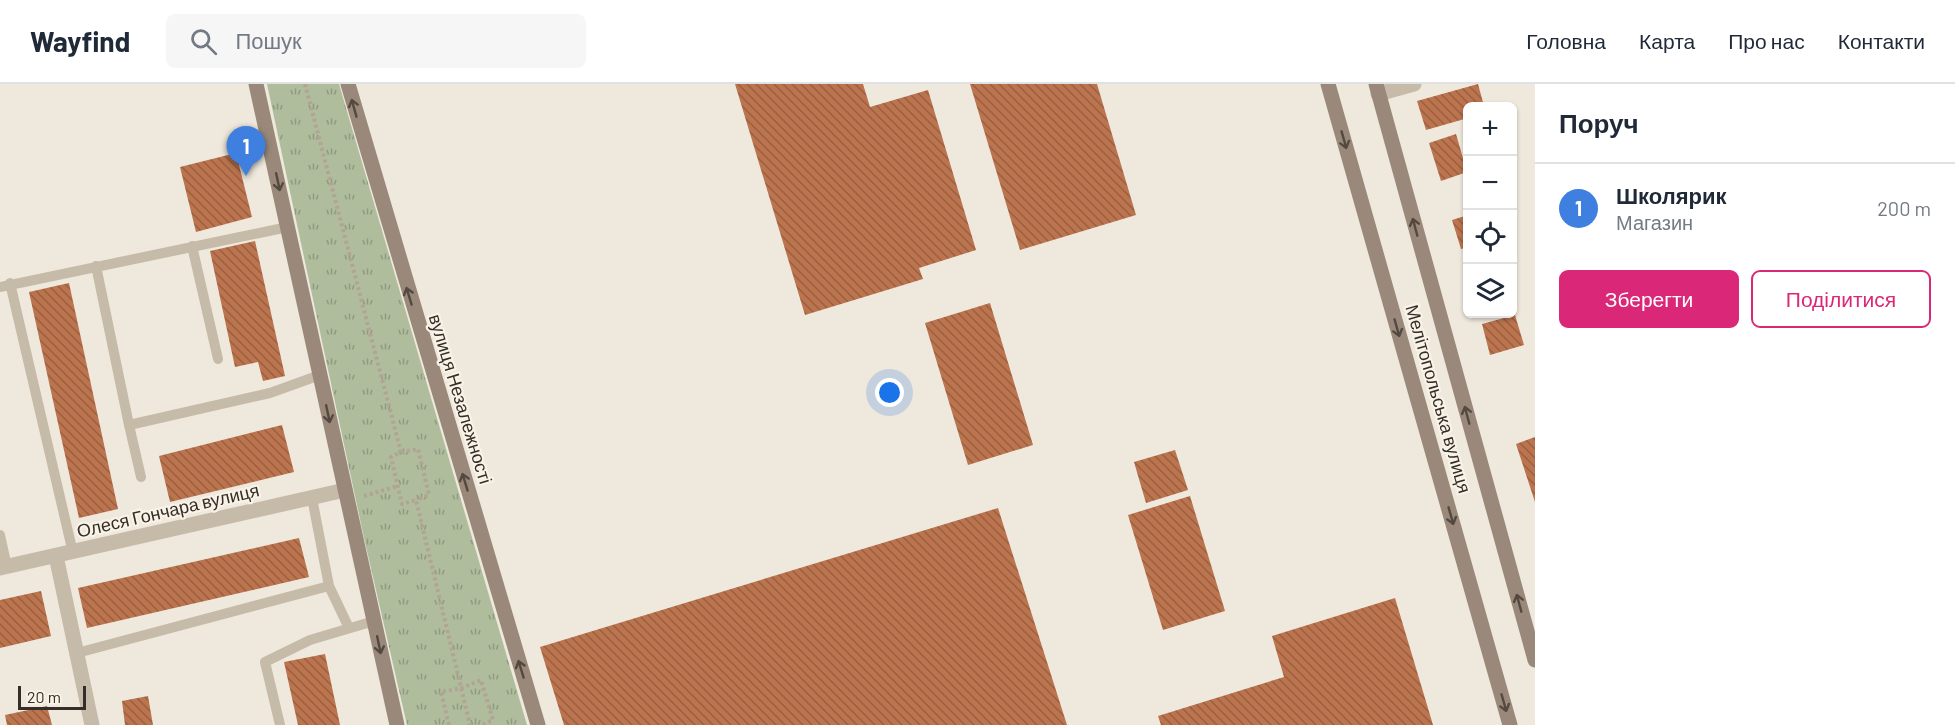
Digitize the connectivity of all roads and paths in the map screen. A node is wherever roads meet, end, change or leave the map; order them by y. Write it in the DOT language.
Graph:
graph roads {
  1 [pos="256,84"];
  2 [pos="305,84"];
  3 [pos="348,84"];
  4 [pos="1328,84"];
  5 [pos="1414,84"];
  6 [pos="1377,89"];
  7 [pos="288,227"];
  8 [pos="192,246"];
  9 [pos="96,266"];
  10 [pos="5,285"];
  11 [pos="218,359"];
  12 [pos="320,375"];
  13 [pos="129,425"];
  14 [pos="401,452"];
  15 [pos="141,477"];
  16 [pos="398,486"];
  17 [pos="346,495"];
  18 [pos="312,498"];
  19 [pos="416,500"];
  20 [pos="0,535"];
  21 [pos="73,553"];
  22 [pos="56,556"];
  23 [pos="4,567"];
  24 [pos="329,586"];
  25 [pos="374,621"];
  26 [pos="349,628"];
  27 [pos="77,653"];
  28 [pos="1535,660"];
  29 [pos="462,688"];
  30 [pos="92,725"];
  31 [pos="280,725"];
  32 [pos="397,725"];
  33 [pos="449,725"];
  34 [pos="470,725"];
  35 [pos="482,725"];
  36 [pos="538,725"];
  37 [pos="1510,725"];
  1 -- 7 [label="street, one-way"];
  2 -- 14 [label="path"];
  36 -- 3 [label="street, вулиця Незалежності, one-way"];
  4 -- 37 [label="street, Мелітопольська вулиця, one-way"];
  5 -- 6 [label="street"];
  28 -- 6 [label="street, Мелітопольська вулиця, one-way"];
  7 -- 8 [label="lane"];
  7 -- 12 [label="street"];
  8 -- 9 [label="lane"];
  8 -- 11 [label="lane"];
  9 -- 10 [label="lane"];
  9 -- 13 [label="lane"];
  10 -- 21 [label="lane"];
  12 -- 13 [label="lane"];
  12 -- 17 [label="street, one-way"];
  13 -- 15 [label="lane"];
  14 -- 16 [label="path"];
  14 -- 19 [label="path"];
  16 -- 17 [label="path"];
  16 -- 19 [label="path"];
  17 -- 18 [label="street, Олеся Гончара вулиця"];
  17 -- 25 [label="street"];
  18 -- 21 [label="street, Олеся Гончара вулиця"];
  18 -- 24 [label="lane"];
  19 -- 29 [label="path"];
  20 -- 23 [label="lane"];
  21 -- 22 [label="street, Олеся Гончара вулиця"];
  22 -- 23 [label="street, Олеся Гончара вулиця"];
  22 -- 27 [label="street"];
  24 -- 26 [label="lane"];
  24 -- 27 [label="lane"];
  25 -- 26 [label="lane"];
  25 -- 32 [label="street, one-way"];
  26 -- 31 [label="lane"];
  27 -- 30 [label="street"];
  29 -- 33 [label="path"];
  29 -- 34 [label="path"];
  29 -- 35 [label="path"];
}
